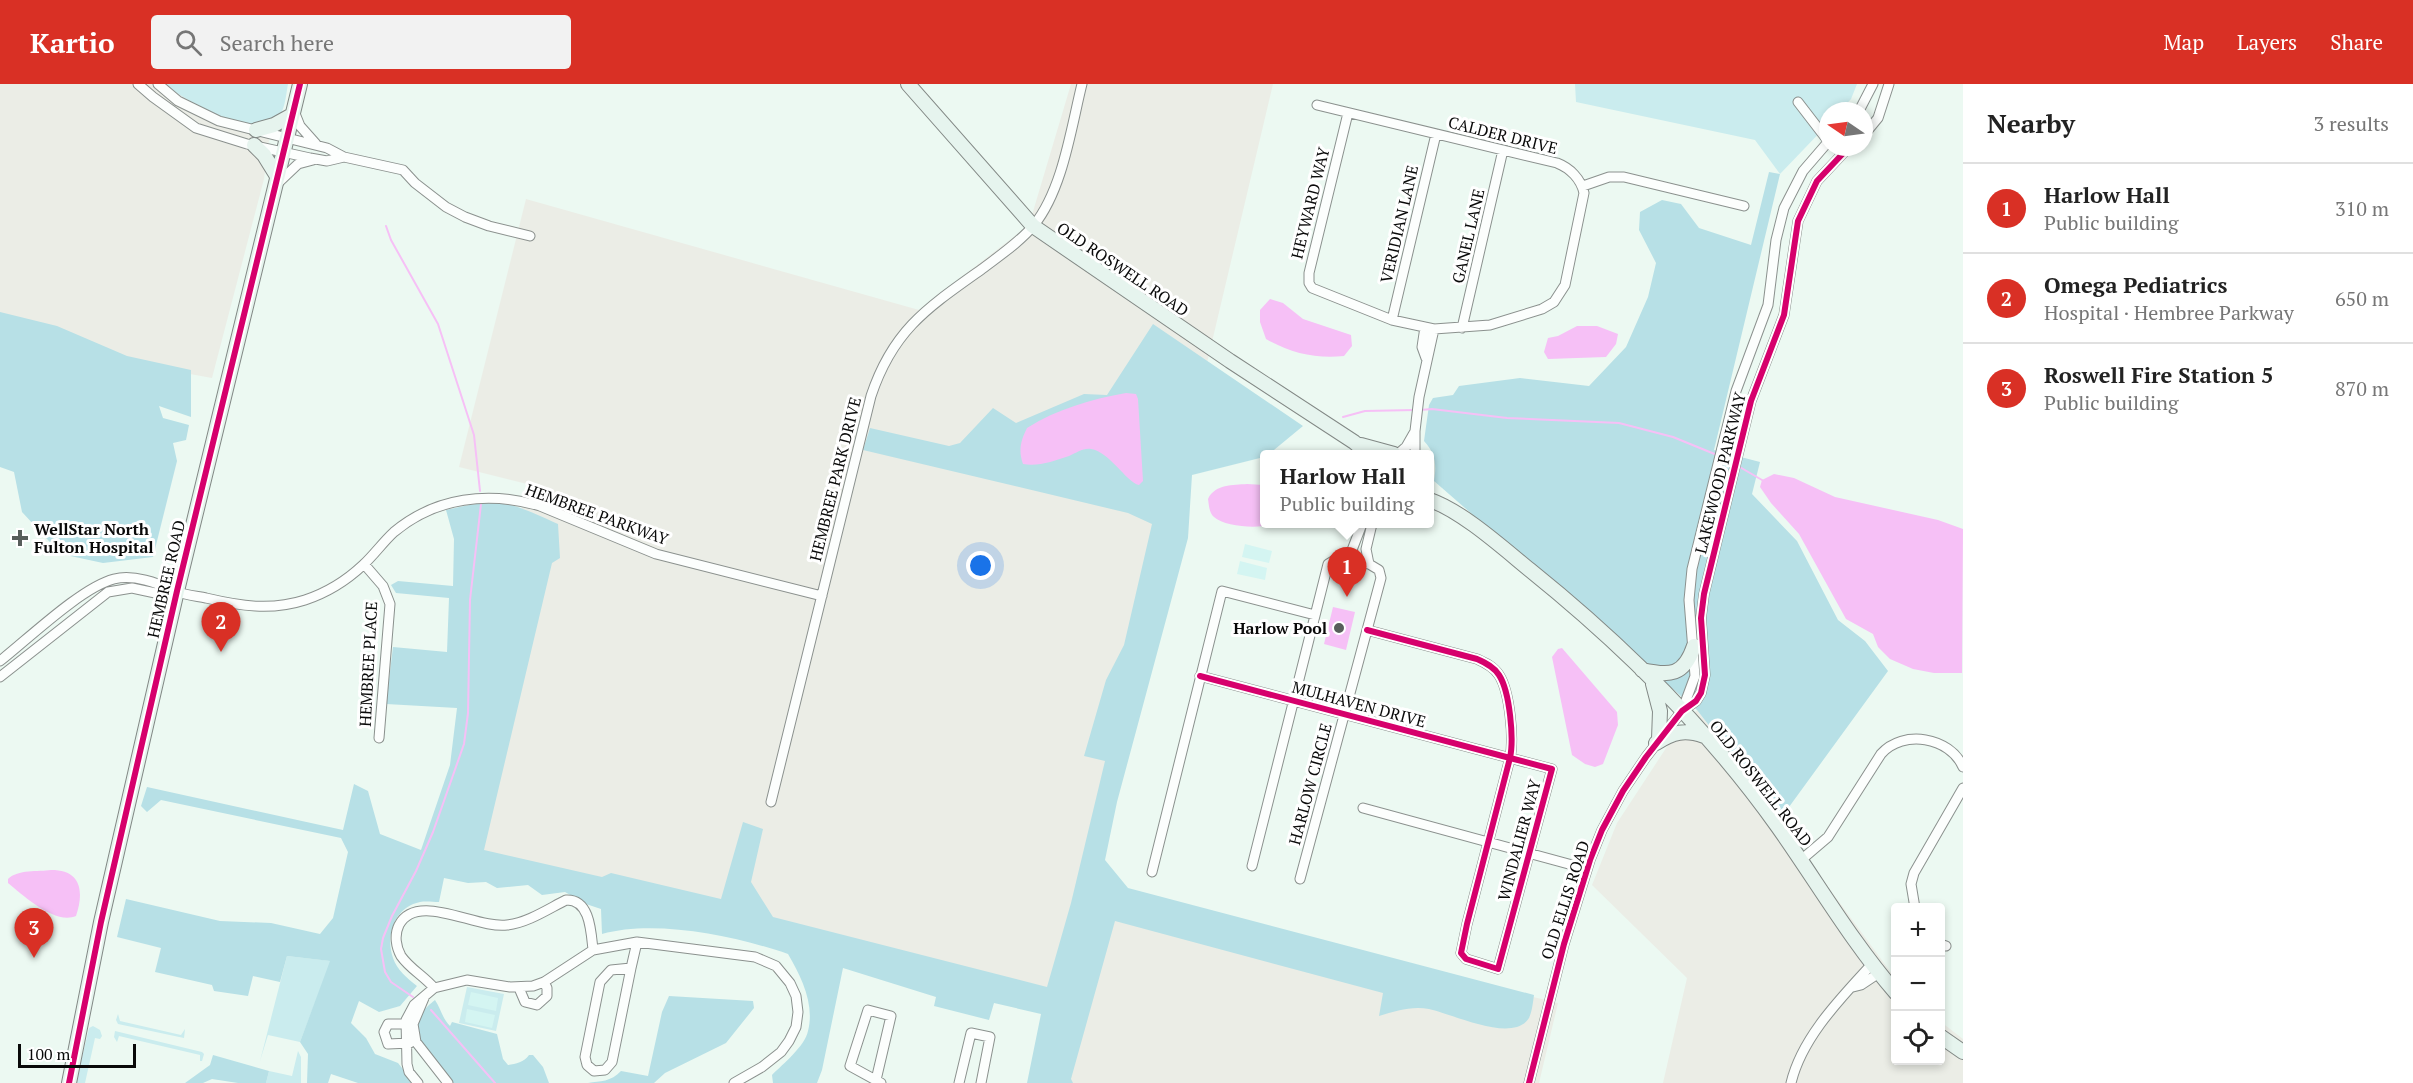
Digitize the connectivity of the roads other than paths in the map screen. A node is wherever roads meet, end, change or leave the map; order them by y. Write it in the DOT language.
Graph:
graph roads {
  1 [pos="138,84"];
  2 [pos="158,84"];
  3 [pos="300,84"];
  4 [pos="908,84"];
  5 [pos="1082,84"];
  6 [pos="1873,84"];
  7 [pos="1889,84"];
  8 [pos="1798,102"];
  9 [pos="1864,102"];
  10 [pos="1317,105"];
  11 [pos="293,112"];
  12 [pos="1348,113"];
  13 [pos="1873,124"];
  14 [pos="1819,129"];
  15 [pos="256,130"];
  16 [pos="1436,134"];
  17 [pos="254,145"];
  18 [pos="285,145"];
  19 [pos="317,146"];
  20 [pos="1503,150"];
  21 [pos="1819,152"];
  22 [pos="1833,156"];
  23 [pos="345,157"];
  24 [pos="315,159"];
  25 [pos="276,182"];
  26 [pos="1583,186"];
  27 [pos="1743,206"];
  28 [pos="1033,226"];
  29 [pos="530,236"];
  30 [pos="1392,320"];
  31 [pos="1430,328"];
  32 [pos="1462,328"];
  33 [pos="1415,431"];
  34 [pos="1354,442"];
  35 [pos="1363,450"];
  36 [pos="1381,450"];
  37 [pos="1401,450"];
  38 [pos="1415,450"];
  39 [pos="1434,500"];
  40 [pos="1361,528"];
  41 [pos="1371,528"];
  42 [pos="1346,559"];
  43 [pos="363,564"];
  44 [pos="1369,564"];
  45 [pos="177,591"];
  46 [pos="822,596"];
  47 [pos="1315,615"];
  48 [pos="1367,630"];
  49 [pos="24,641"];
  50 [pos="1694,646"];
  51 [pos="32,651"];
  52 [pos="0,661"];
  53 [pos="1647,675"];
  54 [pos="1200,676"];
  55 [pos="0,677"];
  56 [pos="1294,700"];
  57 [pos="1682,711"];
  58 [pos="1344,714"];
  59 [pos="1705,736"];
  60 [pos="379,738"];
  61 [pos="1658,741"];
  62 [pos="1510,758"];
  63 [pos="1963,767"];
  64 [pos="1963,788"];
  65 [pos="771,802"];
  66 [pos="1363,808"];
  67 [pos="1489,842"];
  68 [pos="1530,852"];
  69 [pos="1801,860"];
  70 [pos="1252,866"];
  71 [pos="1587,869"];
  72 [pos="1152,872"];
  73 [pos="1300,879"];
  74 [pos="1914,903"];
  75 [pos="637,942"];
  76 [pos="593,950"];
  77 [pos="631,968"];
  78 [pos="1875,969"];
  79 [pos="544,982"];
  80 [pos="1891,987"];
  81 [pos="434,988"];
  82 [pos="519,988"];
  83 [pos="409,1024"];
  84 [pos="1945,1039"];
  85 [pos="412,1043"];
  86 [pos="1963,1052"];
  87 [pos="878,1082"];
  88 [pos="69,1083"];
  89 [pos="418,1083"];
  90 [pos="448,1083"];
  91 [pos="734,1083"];
  92 [pos="959,1083"];
  93 [pos="981,1083"];
  94 [pos="1529,1083"];
  95 [pos="1791,1083"];
  1 -- 17 [label="street"];
  2 -- 15 [label="street"];
  3 -- 11 [label="street, HEMBREE ROAD"];
  4 -- 28 [label="street, OLD ROSWELL ROAD"];
  5 -- 28 [label="street, HEMBREE PARK DRIVE"];
  6 -- 9 [label="street"];
  7 -- 13 [label="street"];
  8 -- 14 [label="street"];
  10 -- 12 [label="street, CALDER DRIVE"];
  11 -- 15 [label="street"];
  11 -- 18 [label="street, HEMBREE ROAD"];
  11 -- 19 [label="street"];
  12 -- 16 [label="street, CALDER DRIVE"];
  12 -- 30 [label="street, HEYWARD WAY"];
  15 -- 18 [label="street"];
  16 -- 20 [label="street, CALDER DRIVE"];
  16 -- 30 [label="street, VERIDIAN LANE"];
  17 -- 18 [label="street"];
  17 -- 25 [label="street"];
  18 -- 19 [label="street"];
  18 -- 24 [label="street"];
  18 -- 25 [label="street, HEMBREE ROAD"];
  19 -- 23 [label="street"];
  20 -- 26 [label="street, CALDER DRIVE"];
  20 -- 32 [label="street, GANEL LANE"];
  21 -- 50 [label="street, LAKEWOOD PARKWAY"];
  22 -- 57 [label="street, LAKEWOOD PARKWAY"];
  23 -- 24 [label="street"];
  23 -- 29 [label="street"];
  24 -- 25 [label="street"];
  25 -- 45 [label="street, HEMBREE ROAD"];
  26 -- 27 [label="street"];
  26 -- 32 [label="street, HEYWARD WAY"];
  28 -- 34 [label="street, OLD ROSWELL ROAD"];
  28 -- 46 [label="street, HEMBREE PARK DRIVE"];
  30 -- 31 [label="street, HEYWARD WAY"];
  31 -- 32 [label="street, HEYWARD WAY"];
  31 -- 33 [label="street"];
  33 -- 37 [label="street"];
  33 -- 38 [label="street"];
  34 -- 35 [label="street, OLD ROSWELL ROAD"];
  34 -- 36 [label="street, OLD ROSWELL ROAD"];
  39 -- 53 [label="street, OLD ROSWELL ROAD"];
  40 -- 42 [label="street"];
  41 -- 44 [label="street, HARLOW CIRCLE"];
  42 -- 44 [label="street"];
  42 -- 47 [label="street"];
  43 -- 45 [label="street, HEMBREE PARKWAY"];
  43 -- 46 [label="street, HEMBREE PARKWAY"];
  43 -- 60 [label="street, HEMBREE PLACE"];
  44 -- 48 [label="street, HARLOW CIRCLE"];
  45 -- 49 [label="street"];
  45 -- 51 [label="street"];
  45 -- 88 [label="street, HEMBREE ROAD"];
  46 -- 65 [label="street, HEMBREE PARK DRIVE"];
  47 -- 54 [label="street"];
  47 -- 56 [label="street"];
  48 -- 58 [label="street, HARLOW CIRCLE"];
  48 -- 62 [label="street"];
  49 -- 51 [label="street"];
  49 -- 52 [label="street"];
  50 -- 53 [label="street"];
  50 -- 57 [label="street, LAKEWOOD PARKWAY"];
  51 -- 55 [label="street"];
  53 -- 57 [label="street, OLD ROSWELL ROAD"];
  53 -- 61 [label="street"];
  54 -- 56 [label="street, MULHAVEN DRIVE"];
  54 -- 72 [label="street"];
  56 -- 58 [label="street, MULHAVEN DRIVE"];
  56 -- 70 [label="street"];
  57 -- 59 [label="street, OLD ROSWELL ROAD"];
  57 -- 61 [label="street, OLD ELLIS ROAD"];
  58 -- 62 [label="street, MULHAVEN DRIVE"];
  58 -- 73 [label="street, HARLOW CIRCLE"];
  59 -- 61 [label="street"];
  59 -- 69 [label="street, OLD ROSWELL ROAD"];
  61 -- 71 [label="street, OLD ELLIS ROAD"];
  62 -- 67 [label="street"];
  62 -- 68 [label="street, WINDALIER WAY"];
  63 -- 69 [label="street"];
  64 -- 74 [label="street"];
  66 -- 67 [label="street"];
  67 -- 68 [label="street"];
  67 -- 68 [label="street, WINDALIER WAY"];
  68 -- 71 [label="street"];
  69 -- 78 [label="street, OLD ROSWELL ROAD"];
  71 -- 94 [label="street, OLD ELLIS ROAD"];
  75 -- 76 [label="street"];
  75 -- 77 [label="street"];
  75 -- 91 [label="street"];
  76 -- 79 [label="street"];
  76 -- 81 [label="street"];
  77 -- 77 [label="street"];
  78 -- 80 [label="street, OLD ROSWELL ROAD"];
  78 -- 95 [label="street"];
  79 -- 82 [label="street"];
  79 -- 82 [label="street"];
  81 -- 82 [label="street"];
  81 -- 83 [label="street"];
  83 -- 85 [label="street"];
  83 -- 85 [label="street"];
  84 -- 86 [label="street"];
  85 -- 89 [label="street"];
  85 -- 90 [label="street"];
  87 -- 87 [label="street"];
  92 -- 93 [label="street"];
}
